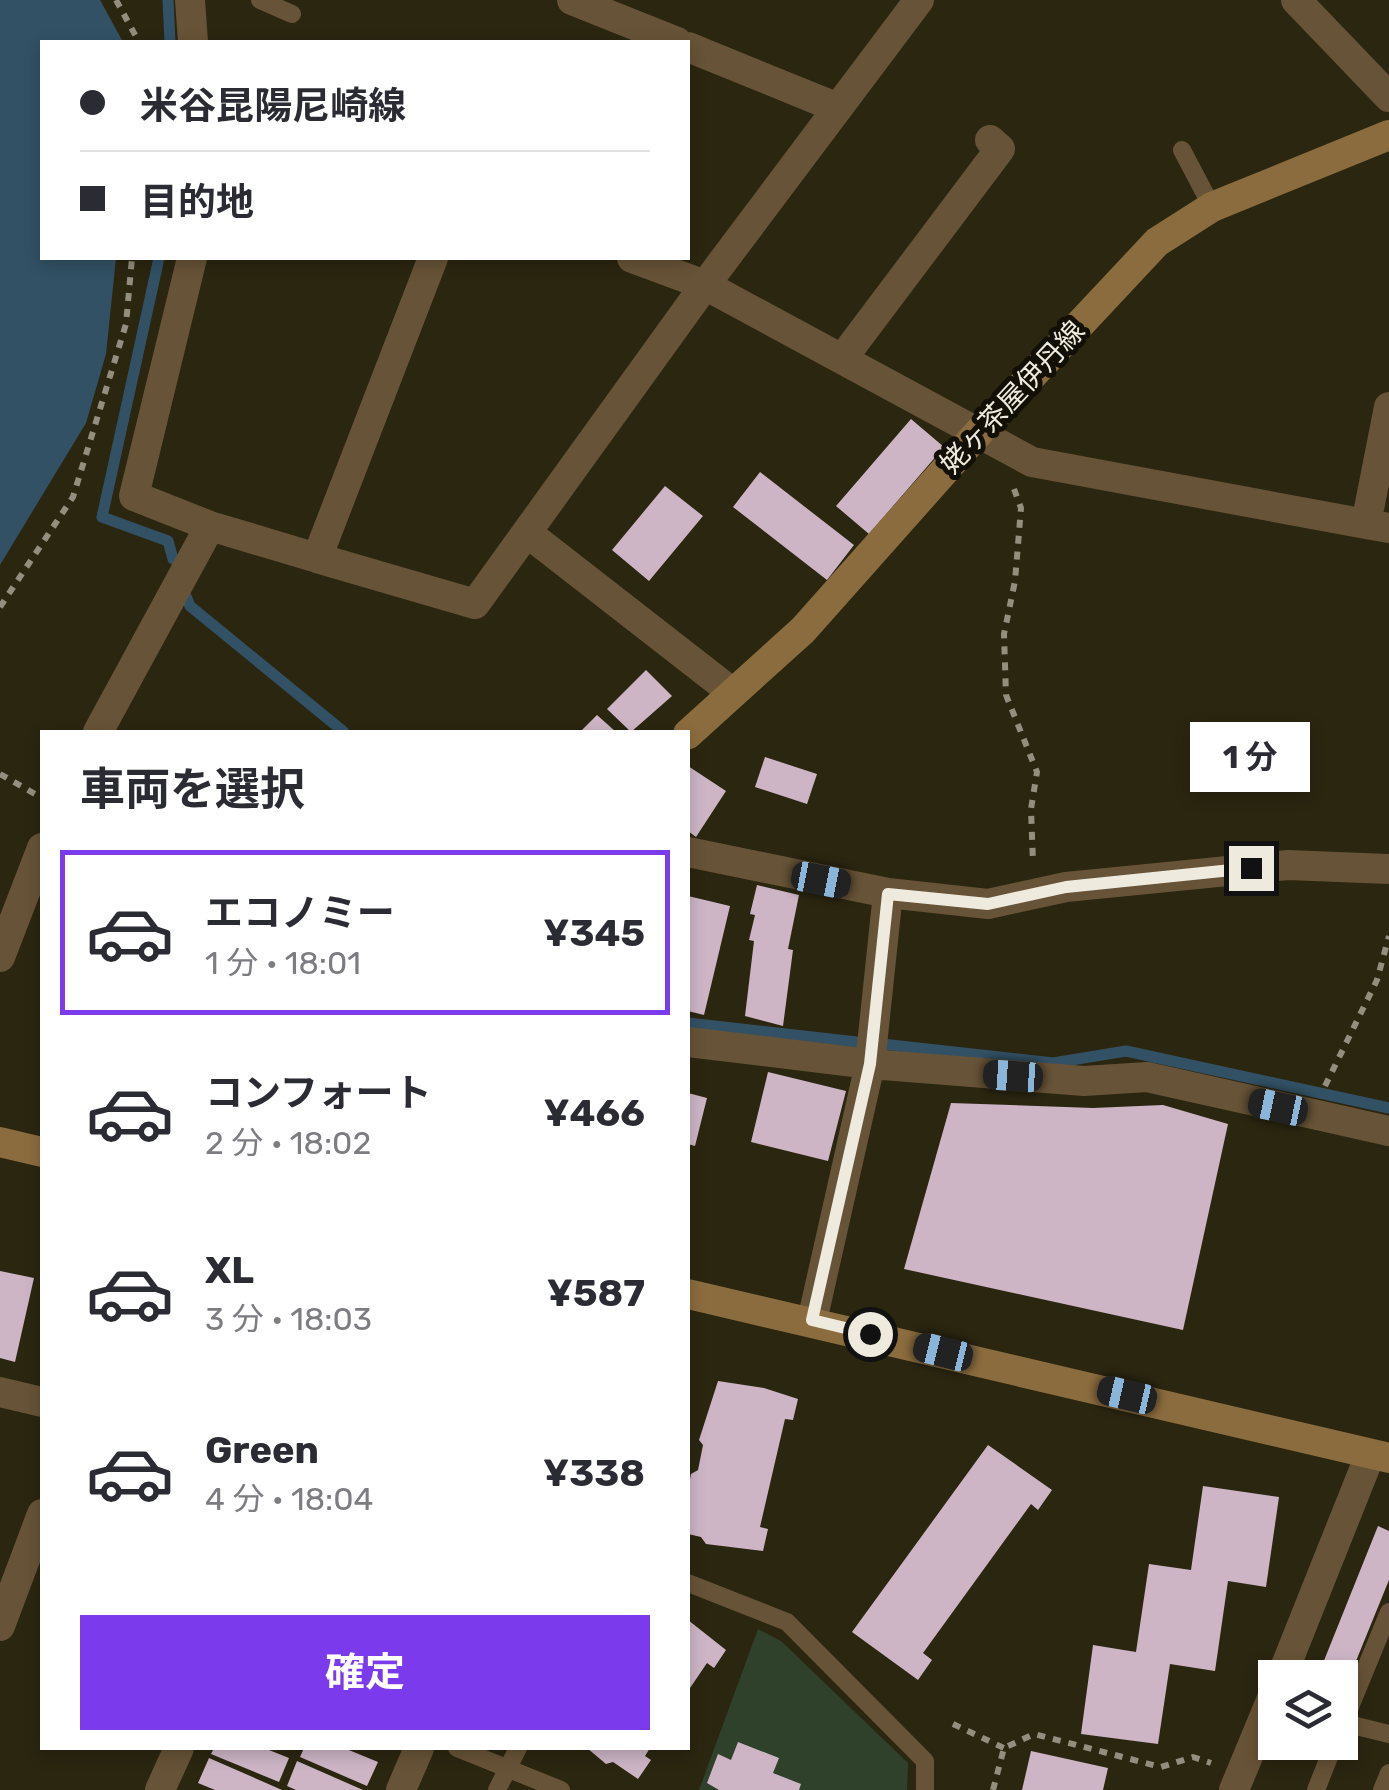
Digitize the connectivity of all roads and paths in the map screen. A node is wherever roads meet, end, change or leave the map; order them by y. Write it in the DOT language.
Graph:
graph roads {
  1 [pos="116,0"];
  2 [pos="190,0"];
  3 [pos="260,0"];
  4 [pos="572,0"];
  5 [pos="919,0"];
  6 [pos="1296,0"];
  7 [pos="292,14"];
  8 [pos="137,40"];
  9 [pos="193,40"];
  10 [pos="672,40"];
  11 [pos="690,48"];
  12 [pos="1389,97"];
  13 [pos="838,108"];
  14 [pos="1389,135"];
  15 [pos="1000,148"];
  16 [pos="1182,150"];
  17 [pos="1212,207"];
  18 [pos="132,260"];
  19 [pos="192,260"];
  20 [pos="431,260"];
  21 [pos="637,260"];
  22 [pos="705,285"];
  23 [pos="842,358"];
  24 [pos="1389,407"];
  25 [pos="979,432"];
  26 [pos="1019,454"];
  27 [pos="210,526"];
  28 [pos="1378,526"];
  29 [pos="530,535"];
  30 [pos="317,558"];
  31 [pos="0,607"];
  32 [pos="733,693"];
  33 [pos="99,730"];
  34 [pos="690,732"];
  35 [pos="0,774"];
  36 [pos="40,797"];
  37 [pos="690,852"];
  38 [pos="40,853"];
  39 [pos="1389,869"];
  40 [pos="888,894"];
  41 [pos="1033,894"];
  42 [pos="1389,936"];
  43 [pos="0,957"];
  44 [pos="690,1042"];
  45 [pos="870,1064"];
  46 [pos="1312,1114"];
  47 [pos="1389,1131"];
  48 [pos="0,1142"];
  49 [pos="40,1152"];
  50 [pos="690,1294"];
  51 [pos="812,1320"];
  52 [pos="0,1392"];
  53 [pos="40,1402"];
  54 [pos="1380,1457"];
  55 [pos="40,1519"];
  56 [pos="690,1584"];
  57 [pos="1389,1612"];
  58 [pos="0,1626"];
  59 [pos="1289,1660"];
  60 [pos="1358,1685"];
  61 [pos="953,1724"];
  62 [pos="1358,1728"];
  63 [pos="1389,1734"];
  64 [pos="1258,1735"];
  65 [pos="1004,1748"];
  66 [pos="177,1750"];
  67 [pos="418,1750"];
  68 [pos="462,1750"];
  69 [pos="517,1750"];
  70 [pos="1328,1760"];
  71 [pos="509,1769"];
  72 [pos="1389,1773"];
  73 [pos="1237,1782"];
  74 [pos="160,1790"];
  75 [pos="401,1790"];
  76 [pos="497,1790"];
  77 [pos="561,1790"];
  78 [pos="925,1790"];
  79 [pos="993,1790"];
  80 [pos="1316,1790"];
  81 [pos="1382,1790"];
  1 -- 8 [label="path"];
  2 -- 9 [label="street"];
  3 -- 7 [label="lane"];
  4 -- 10 [label="street"];
  5 -- 13 [label="street"];
  6 -- 12 [label="street"];
  11 -- 13 [label="street"];
  13 -- 22 [label="street"];
  14 -- 17 [label="main road, 姥ヶ茶屋伊丹線"];
  15 -- 23 [label="street"];
  16 -- 17 [label="lane"];
  17 -- 25 [label="main road, 姥ヶ茶屋伊丹線"];
  18 -- 31 [label="path"];
  19 -- 27 [label="street"];
  20 -- 30 [label="street"];
  21 -- 22 [label="street"];
  22 -- 23 [label="street"];
  22 -- 29 [label="street"];
  23 -- 25 [label="street"];
  24 -- 28 [label="street"];
  25 -- 26 [label="street"];
  25 -- 32 [label="main road, 姥ヶ茶屋伊丹線"];
  26 -- 28 [label="street"];
  26 -- 41 [label="path"];
  27 -- 30 [label="street"];
  27 -- 33 [label="street"];
  29 -- 30 [label="street"];
  29 -- 32 [label="street"];
  32 -- 34 [label="main road, 姥ヶ茶屋伊丹線"];
  35 -- 36 [label="path"];
  37 -- 40 [label="street"];
  38 -- 43 [label="street"];
  39 -- 41 [label="street"];
  40 -- 41 [label="street"];
  40 -- 45 [label="street"];
  42 -- 46 [label="path"];
  44 -- 45 [label="street"];
  45 -- 46 [label="street"];
  45 -- 51 [label="street"];
  46 -- 47 [label="street"];
  48 -- 49 [label="main road"];
  50 -- 51 [label="main road"];
  51 -- 54 [label="main road"];
  52 -- 53 [label="street"];
  54 -- 59 [label="street"];
  55 -- 58 [label="street"];
  56 -- 78 [label="lane"];
  57 -- 60 [label="lane"];
  61 -- 65 [label="path"];
  62 -- 63 [label="lane"];
  64 -- 73 [label="street"];
  65 -- 73 [label="path"];
  65 -- 79 [label="path"];
  66 -- 74 [label="street"];
  67 -- 75 [label="street"];
  68 -- 71 [label="lane"];
  69 -- 71 [label="lane"];
  70 -- 80 [label="lane"];
  71 -- 76 [label="lane"];
  71 -- 77 [label="lane"];
  72 -- 81 [label="lane"];
}
